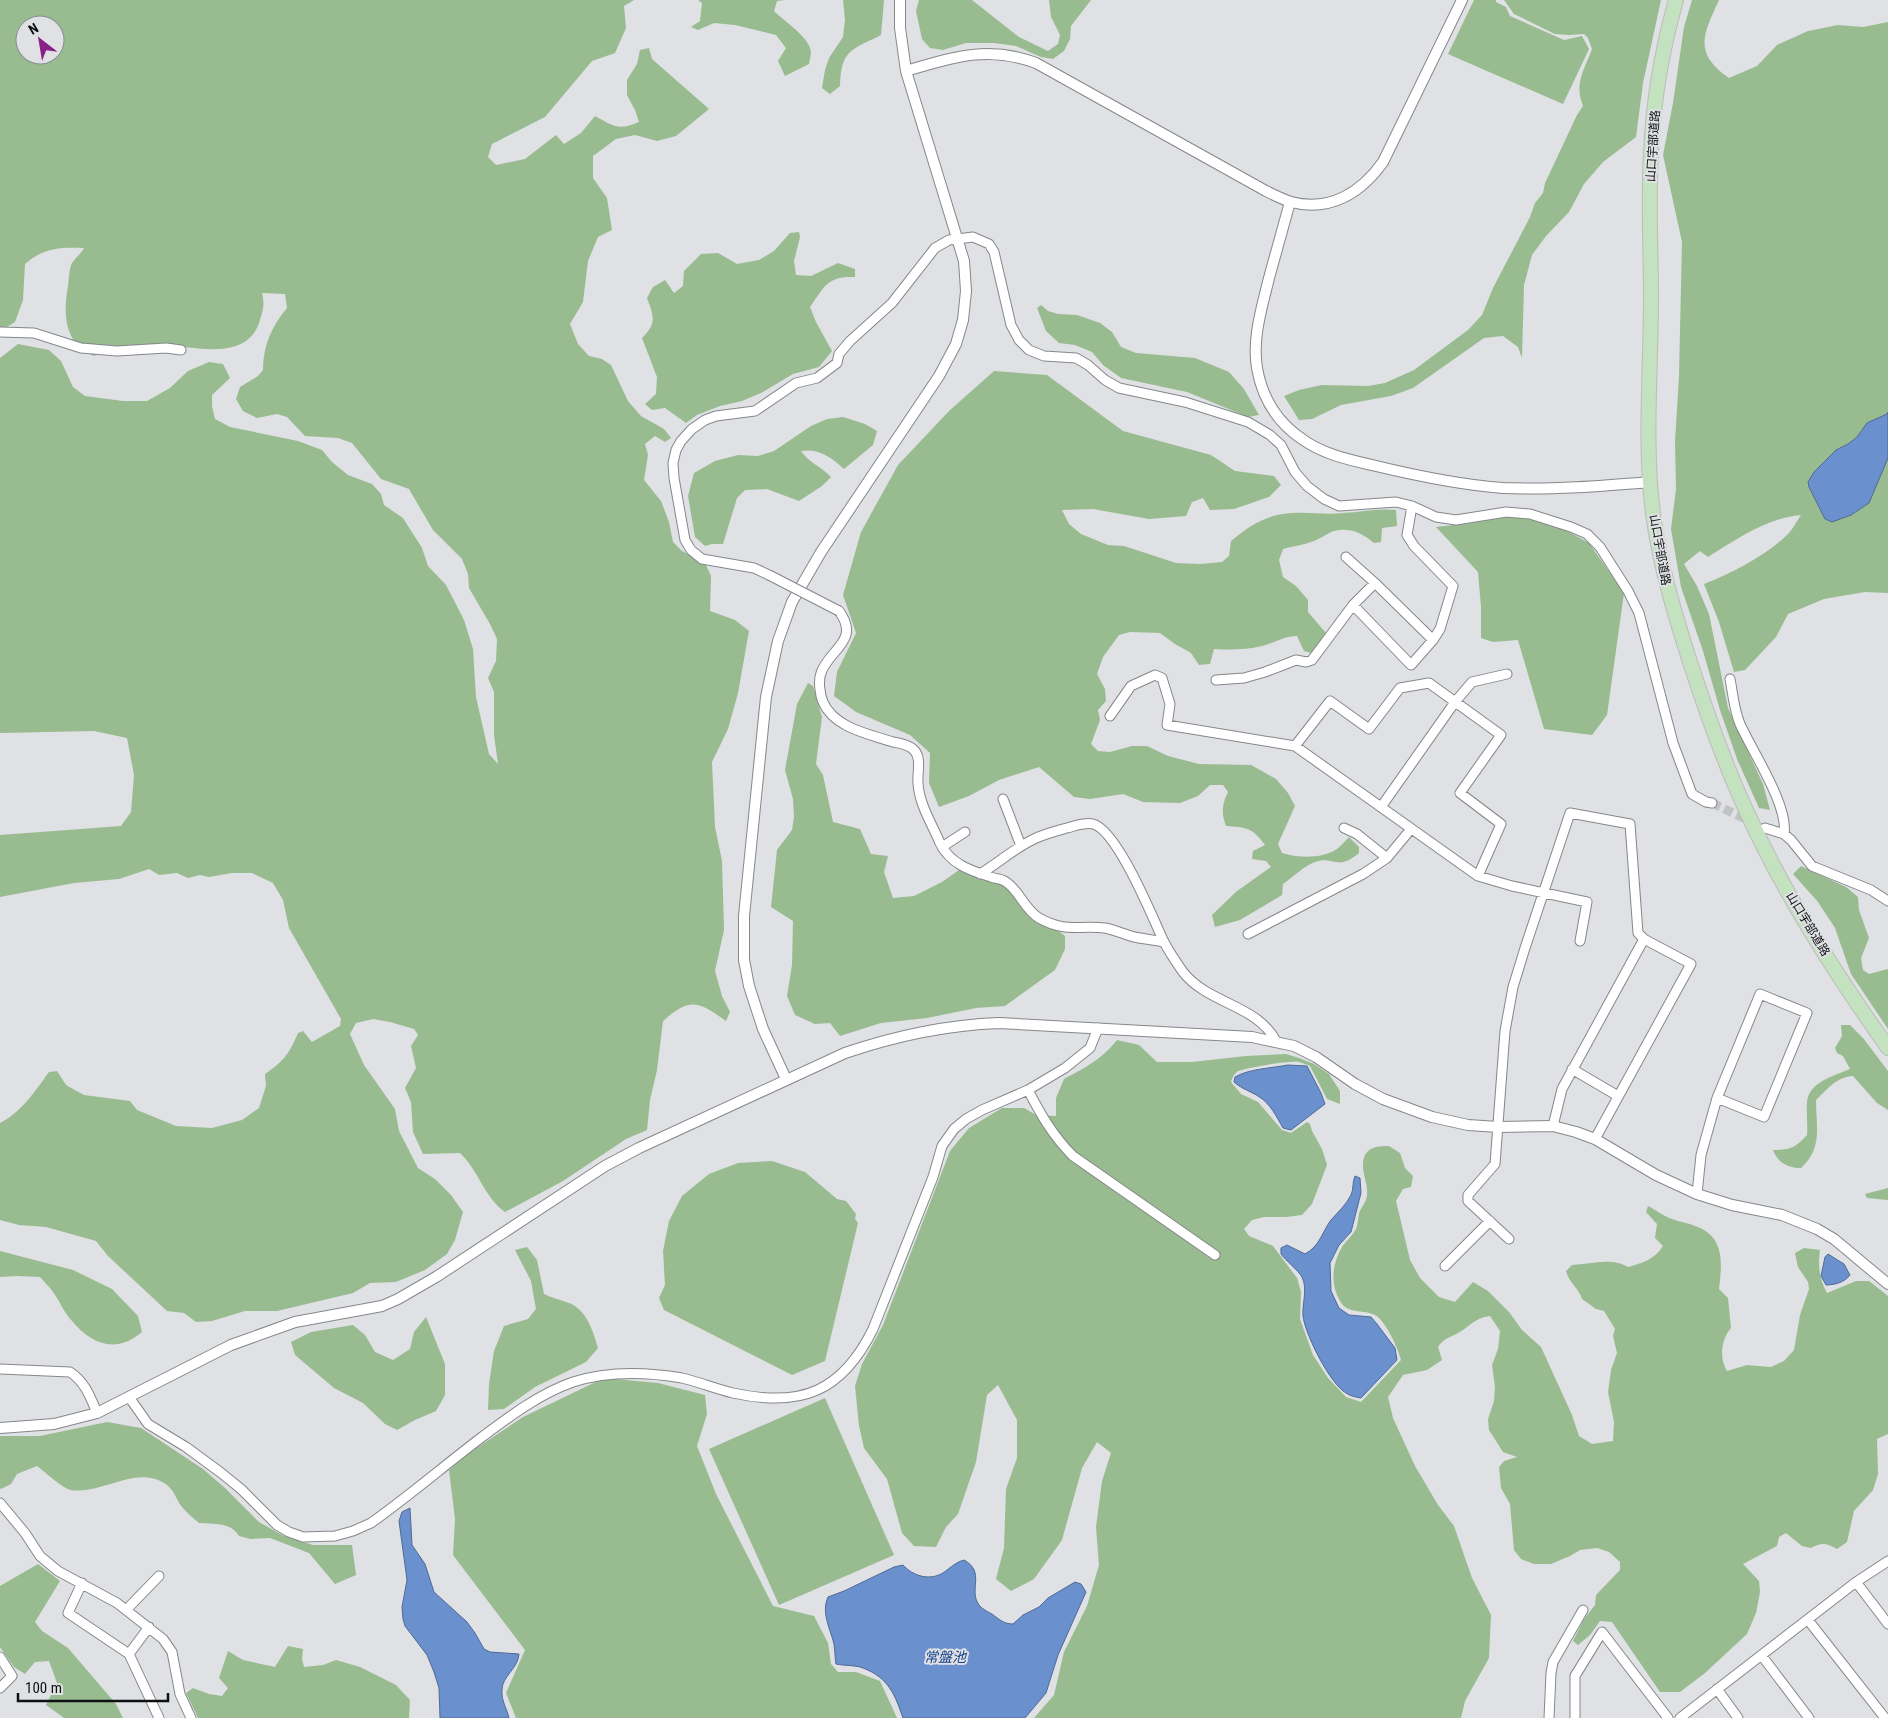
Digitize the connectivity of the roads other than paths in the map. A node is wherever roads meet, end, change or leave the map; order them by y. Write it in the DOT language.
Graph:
graph roads {
  1 [pos="900,0"];
  2 [pos="1462,0"];
  3 [pos="1676,0"];
  4 [pos="906,71"];
  5 [pos="1290,202"];
  6 [pos="958,238"];
  7 [pos="0,332"];
  8 [pos="181,350"];
  9 [pos="1651,482"];
  10 [pos="1412,506"];
  11 [pos="1346,557"];
  12 [pos="1375,583"];
  13 [pos="1353,605"];
  14 [pos="1433,640"];
  15 [pos="1507,674"];
  16 [pos="1730,679"];
  17 [pos="1216,680"];
  18 [pos="1455,702"];
  19 [pos="1110,716"];
  20 [pos="1295,746"];
  21 [pos="1002,799"];
  22 [pos="1712,804"];
  23 [pos="1381,808"];
  24 [pos="1344,828"];
  25 [pos="1765,828"];
  26 [pos="1411,829"];
  27 [pos="965,832"];
  28 [pos="1784,834"];
  29 [pos="1021,846"];
  30 [pos="942,847"];
  31 [pos="1387,858"];
  32 [pos="980,874"];
  33 [pos="1478,876"];
  34 [pos="1543,893"];
  35 [pos="1888,901"];
  36 [pos="1248,934"];
  37 [pos="1644,939"];
  38 [pos="1580,941"];
  39 [pos="1164,942"];
  40 [pos="1098,1028"];
  41 [pos="1276,1041"];
  42 [pos="1888,1048"];
  43 [pos="1572,1069"];
  44 [pos="786,1079"];
  45 [pos="1028,1090"];
  46 [pos="1618,1096"];
  47 [pos="1717,1098"];
  48 [pos="1553,1126"];
  49 [pos="1498,1127"];
  50 [pos="1595,1139"];
  51 [pos="1697,1194"];
  52 [pos="1490,1221"];
  53 [pos="1509,1239"];
  54 [pos="1215,1255"];
  55 [pos="1445,1266"];
  56 [pos="1888,1284"];
  57 [pos="0,1369"];
  58 [pos="129,1397"];
  59 [pos="97,1413"];
  60 [pos="0,1428"];
  61 [pos="0,1504"];
  62 [pos="1888,1561"];
  63 [pos="158,1576"];
  64 [pos="1856,1582"];
  65 [pos="82,1583"];
  66 [pos="126,1610"];
  67 [pos="1583,1610"];
  68 [pos="1808,1620"];
  69 [pos="1888,1624"];
  70 [pos="149,1626"];
  71 [pos="129,1654"];
  72 [pos="1762,1656"];
  73 [pos="0,1657"];
  74 [pos="0,1688"];
  75 [pos="1717,1689"];
  76 [pos="158,1718"];
  77 [pos="191,1718"];
  78 [pos="1549,1718"];
  79 [pos="1575,1718"];
  80 [pos="1668,1718"];
  81 [pos="1680,1718"];
  82 [pos="1738,1718"];
  83 [pos="1809,1718"];
  84 [pos="1885,1718"];
  1 -- 4 [label="street"];
  2 -- 5 [label="street"];
  3 -- 9 [label="main road, 山口宇部道路"];
  4 -- 5 [label="street"];
  4 -- 6 [label="street"];
  5 -- 9 [label="street"];
  6 -- 10 [label="street"];
  6 -- 30 [label="street, bridge"];
  6 -- 44 [label="street"];
  7 -- 8 [label="street"];
  9 -- 42 [label="main road, 山口宇部道路"];
  10 -- 14 [label="street"];
  10 -- 22 [label="street"];
  11 -- 12 [label="street"];
  12 -- 13 [label="street"];
  12 -- 14 [label="street"];
  13 -- 14 [label="street"];
  13 -- 17 [label="street"];
  15 -- 18 [label="street"];
  16 -- 28 [label="street"];
  18 -- 20 [label="street"];
  18 -- 23 [label="street"];
  18 -- 33 [label="street"];
  19 -- 20 [label="street"];
  20 -- 23 [label="street"];
  21 -- 29 [label="street"];
  23 -- 26 [label="street"];
  24 -- 31 [label="street"];
  25 -- 28 [label="street"];
  26 -- 31 [label="street"];
  26 -- 33 [label="street"];
  27 -- 30 [label="street"];
  28 -- 35 [label="street"];
  29 -- 32 [label="street"];
  29 -- 39 [label="street"];
  30 -- 32 [label="street"];
  31 -- 36 [label="street"];
  32 -- 39 [label="street"];
  33 -- 34 [label="street"];
  34 -- 37 [label="street"];
  34 -- 38 [label="street"];
  34 -- 49 [label="street"];
  37 -- 43 [label="street"];
  37 -- 46 [label="street"];
  39 -- 41 [label="street"];
  40 -- 41 [label="street"];
  40 -- 44 [label="street"];
  40 -- 45 [label="street"];
  41 -- 49 [label="street"];
  43 -- 46 [label="street"];
  43 -- 48 [label="street"];
  44 -- 58 [label="street"];
  45 -- 54 [label="street"];
  45 -- 58 [label="street"];
  46 -- 50 [label="street"];
  47 -- 47 [label="street"];
  47 -- 51 [label="street"];
  48 -- 49 [label="street"];
  48 -- 50 [label="street"];
  49 -- 52 [label="street"];
  50 -- 51 [label="street"];
  51 -- 56 [label="street"];
  52 -- 53 [label="street"];
  52 -- 55 [label="street"];
  57 -- 59 [label="street"];
  58 -- 59 [label="street"];
  59 -- 60 [label="street"];
  61 -- 65 [label="street"];
  62 -- 64 [label="street"];
  63 -- 66 [label="street"];
  64 -- 68 [label="street"];
  64 -- 69 [label="street"];
  65 -- 66 [label="street"];
  65 -- 71 [label="street"];
  66 -- 70 [label="street"];
  67 -- 78 [label="street"];
  68 -- 72 [label="street"];
  68 -- 84 [label="street"];
  70 -- 71 [label="street"];
  70 -- 77 [label="street"];
  71 -- 76 [label="street"];
  72 -- 75 [label="street"];
  72 -- 83 [label="street"];
  73 -- 74 [label="street"];
  75 -- 81 [label="street"];
  75 -- 82 [label="street"];
  79 -- 80 [label="street"];
}
